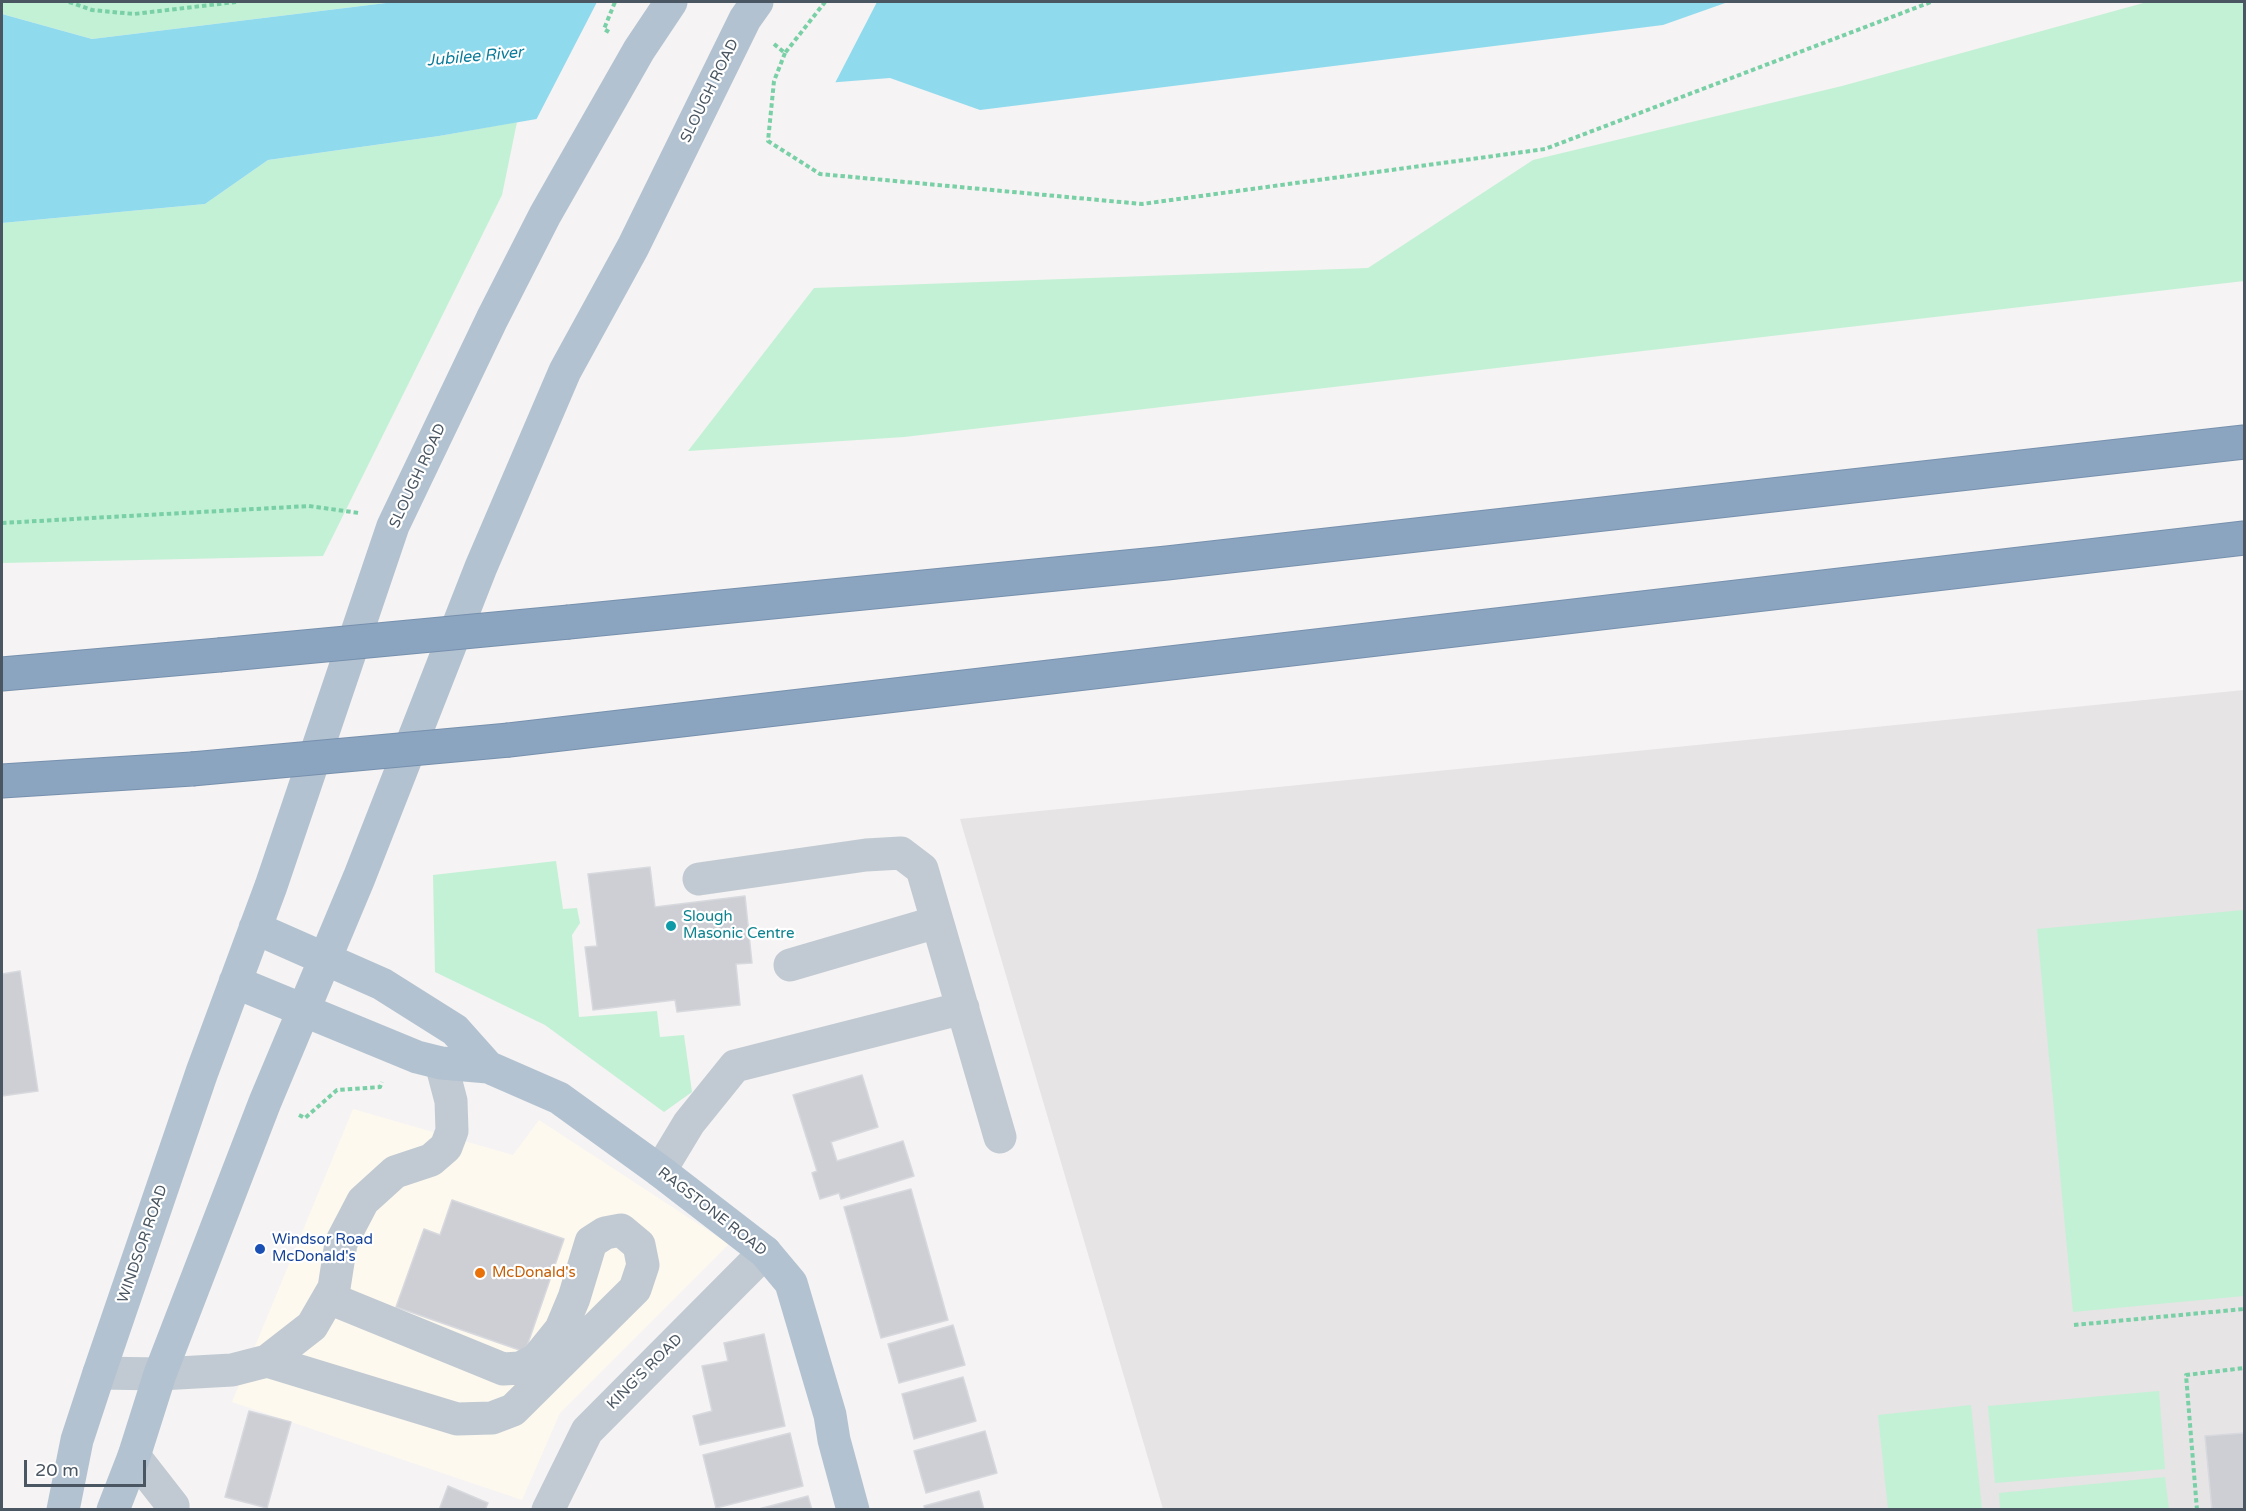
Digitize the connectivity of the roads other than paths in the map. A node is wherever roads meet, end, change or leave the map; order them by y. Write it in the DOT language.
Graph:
graph roads {
  1 [pos="671,2"];
  2 [pos="757,2"];
  3 [pos="2244,442"];
  4 [pos="2244,538"];
  5 [pos="2,674"];
  6 [pos="2,782"];
  7 [pos="699,879"];
  8 [pos="938,922"];
  9 [pos="255,928"];
  10 [pos="326,959"];
  11 [pos="790,965"];
  12 [pos="235,982"];
  13 [pos="963,1008"];
  14 [pos="303,1011"];
  15 [pos="441,1064"];
  16 [pos="488,1067"];
  17 [pos="1000,1137"];
  18 [pos="660,1171"];
  19 [pos="765,1252"];
  20 [pos="328,1298"];
  21 [pos="267,1361"];
  22 [pos="99,1373"];
  23 [pos="160,1374"];
  24 [pos="134,1456"];
  25 [pos="63,1509"];
  26 [pos="113,1509"];
  27 [pos="172,1509"];
  28 [pos="548,1509"];
  29 [pos="853,1509"];
  1 -- 9 [label="main road, SLOUGH ROAD"];
  2 -- 10 [label="main road, SLOUGH ROAD"];
  3 -- 5 [label="highway, bridge"];
  4 -- 6 [label="highway, bridge"];
  7 -- 8 [label="street"];
  8 -- 11 [label="street"];
  8 -- 13 [label="street"];
  9 -- 10 [label="main road, RAGSTONE ROAD"];
  9 -- 12 [label="main road, SLOUGH ROAD"];
  10 -- 14 [label="main road, SLOUGH ROAD"];
  10 -- 16 [label="main road, RAGSTONE ROAD"];
  12 -- 14 [label="main road, RAGSTONE ROAD"];
  12 -- 22 [label="main road, WINDSOR ROAD"];
  13 -- 17 [label="street"];
  13 -- 18 [label="street"];
  14 -- 15 [label="main road, RAGSTONE ROAD"];
  14 -- 23 [label="main road, SLOUGH ROAD"];
  15 -- 16 [label="main road, RAGSTONE ROAD"];
  15 -- 20 [label="street"];
  16 -- 18 [label="main road, RAGSTONE ROAD"];
  18 -- 19 [label="main road, RAGSTONE ROAD"];
  19 -- 28 [label="street, KING'S ROAD"];
  19 -- 29 [label="main road, RAGSTONE ROAD"];
  20 -- 21 [label="street"];
  20 -- 21 [label="street"];
  21 -- 23 [label="street"];
  22 -- 23 [label="street"];
  22 -- 25 [label="main road, WINDSOR ROAD"];
  23 -- 24 [label="main road, SLOUGH ROAD"];
  24 -- 26 [label="main road, SLOUGH ROAD"];
  24 -- 27 [label="street"];
}
